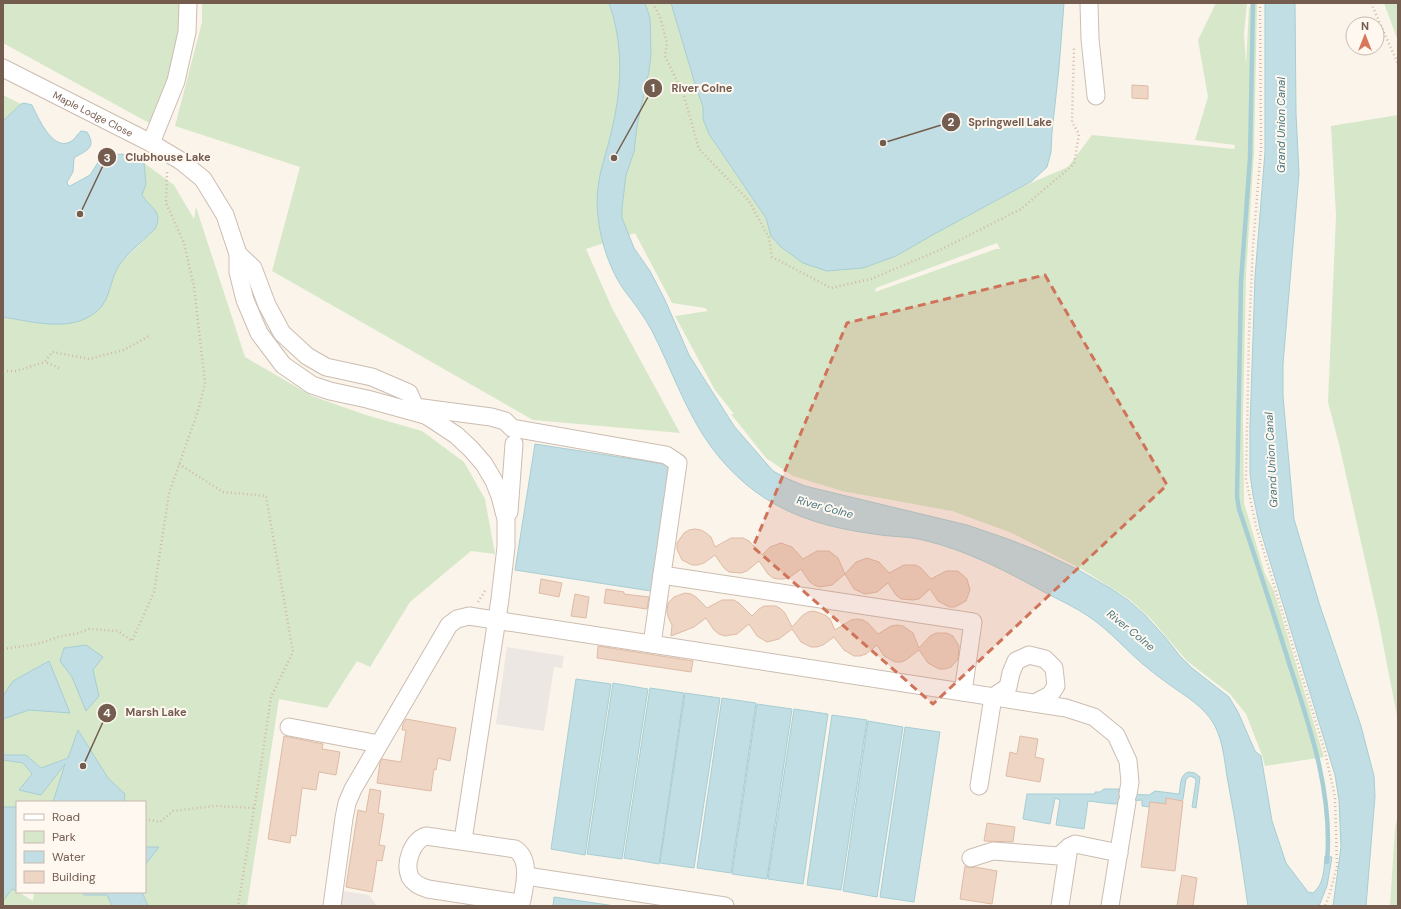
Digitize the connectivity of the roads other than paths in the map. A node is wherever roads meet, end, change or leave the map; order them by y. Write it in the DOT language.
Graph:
graph roads {
  1 [pos="188,3"];
  2 [pos="1089,3"];
  3 [pos="3,68"];
  4 [pos="1096,96"];
  5 [pos="151,143"];
  6 [pos="236,247"];
  7 [pos="421,411"];
  8 [pos="513,436"];
  9 [pos="484,464"];
  10 [pos="507,532"];
  11 [pos="662,575"];
  12 [pos="496,620"];
  13 [pos="652,644"];
  14 [pos="963,692"];
  15 [pos="993,697"];
  16 [pos="1035,703"];
  17 [pos="288,727"];
  18 [pos="379,744"];
  19 [pos="979,786"];
  20 [pos="463,840"];
  21 [pos="1069,847"];
  22 [pos="1119,853"];
  23 [pos="971,858"];
  24 [pos="526,876"];
  25 [pos="523,903"];
  26 [pos="332,906"];
  27 [pos="725,906"];
  28 [pos="1060,906"];
  29 [pos="1110,906"];
  1 -- 5 [label="street"];
  2 -- 4 [label="street"];
  3 -- 5 [label="street, Maple Lodge Close"];
  5 -- 6 [label="street, Maple Lodge Close"];
  6 -- 7 [label="street"];
  6 -- 7 [label="street"];
  7 -- 8 [label="street"];
  7 -- 9 [label="street"];
  8 -- 9 [label="street"];
  8 -- 10 [label="street"];
  8 -- 11 [label="street"];
  9 -- 10 [label="street"];
  10 -- 12 [label="street"];
  11 -- 13 [label="street"];
  11 -- 14 [label="street"];
  12 -- 13 [label="street"];
  12 -- 18 [label="street"];
  12 -- 20 [label="street"];
  13 -- 14 [label="street"];
  14 -- 15 [label="street"];
  15 -- 16 [label="street"];
  15 -- 16 [label="street"];
  15 -- 19 [label="street"];
  16 -- 22 [label="street"];
  17 -- 18 [label="street"];
  18 -- 26 [label="street"];
  20 -- 24 [label="street"];
  20 -- 25 [label="street"];
  21 -- 22 [label="street"];
  21 -- 23 [label="street"];
  21 -- 28 [label="street"];
  22 -- 29 [label="street"];
  24 -- 25 [label="street"];
  24 -- 27 [label="street"];
}
